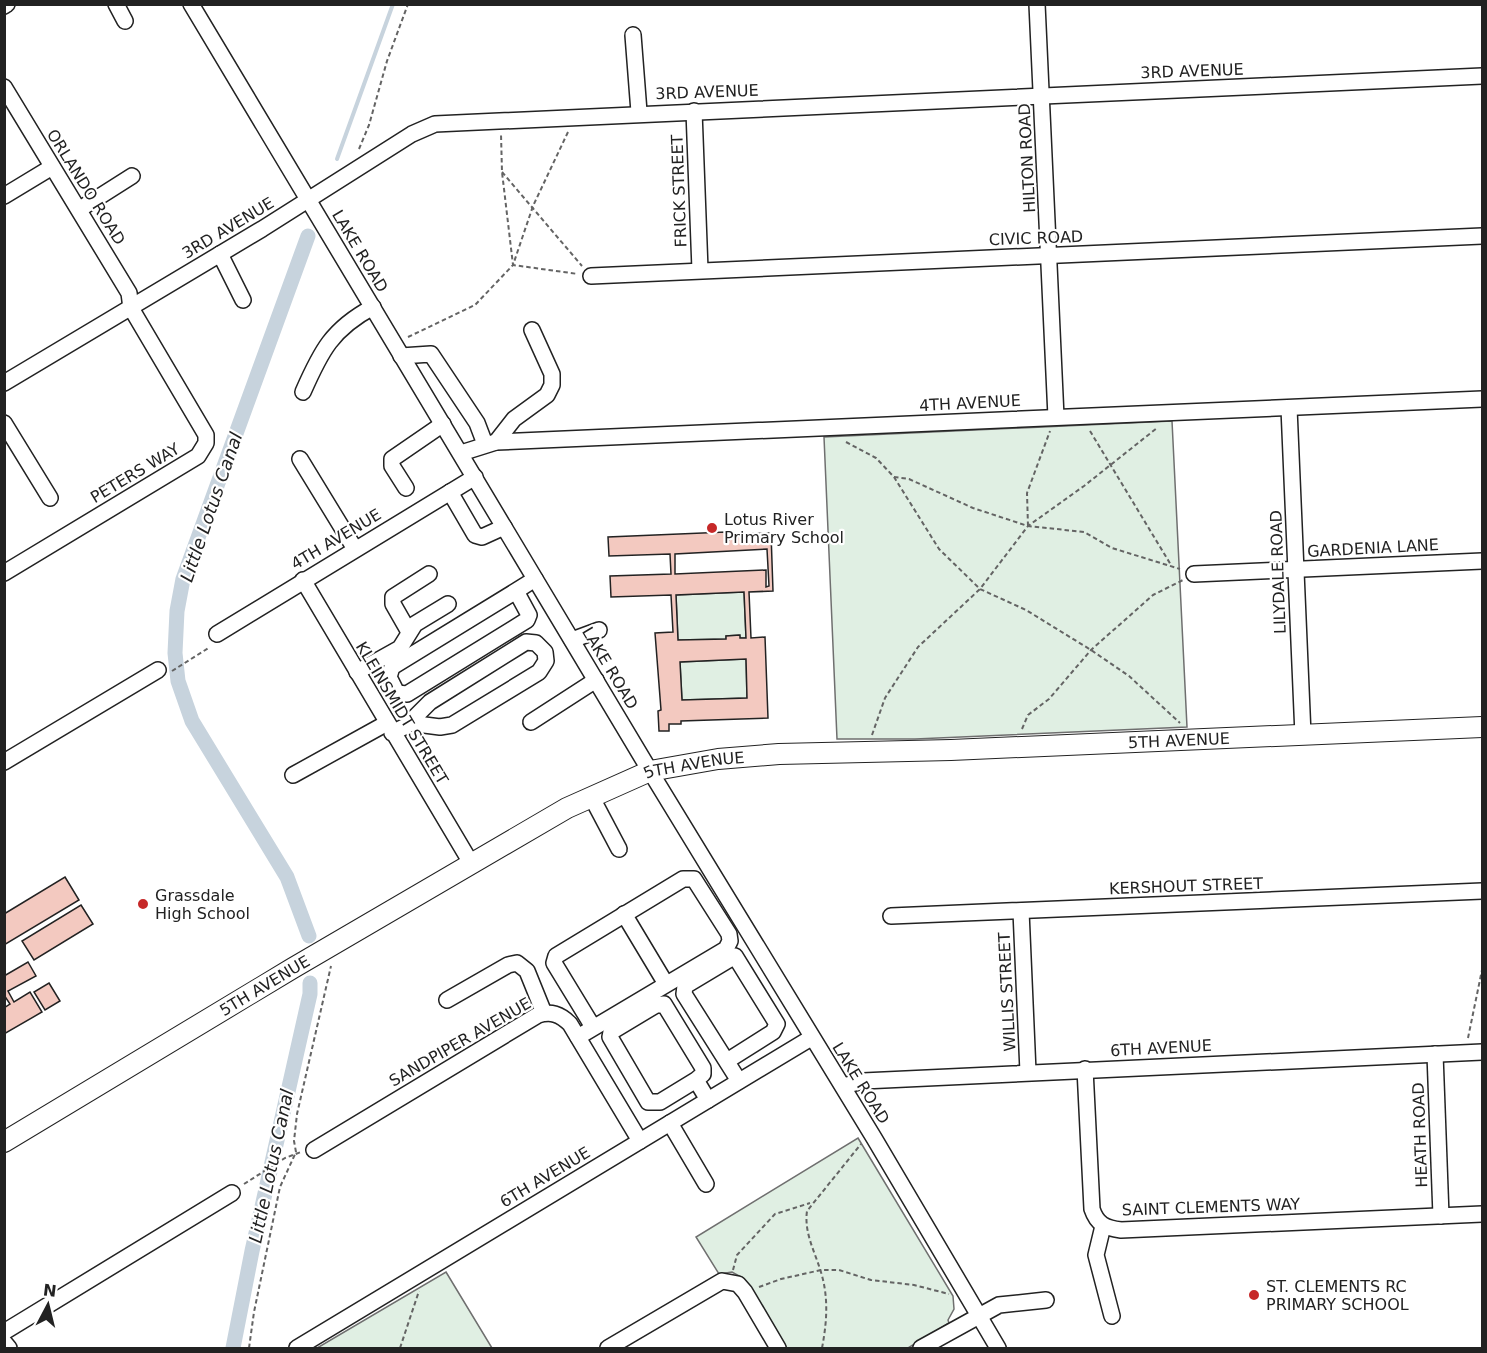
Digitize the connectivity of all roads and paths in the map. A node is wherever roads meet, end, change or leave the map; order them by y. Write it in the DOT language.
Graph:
graph roads {
  1 [pos="116,4"];
  2 [pos="191,4"];
  3 [pos="408,4"];
  4 [pos="1037,4"];
  5 [pos="125,21"];
  6 [pos="633,35"];
  7 [pos="1482,76"];
  8 [pos="4,87"];
  9 [pos="1042,95"];
  10 [pos="694,111"];
  11 [pos="639,112"];
  12 [pos="576,115"];
  13 [pos="501,119"];
  14 [pos="52,167"];
  15 [pos="502,172"];
  16 [pos="348,175"];
  17 [pos="132,176"];
  18 [pos="4,196"];
  19 [pos="309,200"];
  20 [pos="533,206"];
  21 [pos="80,209"];
  22 [pos="1482,236"];
  23 [pos="220,255"];
  24 [pos="1049,256"];
  25 [pos="513,265"];
  26 [pos="700,270"];
  27 [pos="591,276"];
  28 [pos="243,300"];
  29 [pos="131,308"];
  30 [pos="373,308"];
  31 [pos="532,330"];
  32 [pos="398,350"];
  33 [pos="4,383"];
  34 [pos="303,392"];
  35 [pos="1482,399"];
  36 [pos="1289,408"];
  37 [pos="1161,412"];
  38 [pos="1080,416"];
  39 [pos="1056,417"];
  40 [pos="4,423"];
  41 [pos="443,424"];
  42 [pos="820,428"];
  43 [pos="491,443"];
  44 [pos="461,453"];
  45 [pos="300,459"];
  46 [pos="1112,463"];
  47 [pos="475,477"];
  48 [pos="894,477"];
  49 [pos="406,488"];
  50 [pos="450,492"];
  51 [pos="50,498"];
  52 [pos="1028,526"];
  53 [pos="504,527"];
  54 [pos="355,549"];
  55 [pos="1482,561"];
  56 [pos="1171,565"];
  57 [pos="1296,570"];
  58 [pos="4,573"];
  59 [pos="429,574"];
  60 [pos="1194,574"];
  61 [pos="535,579"];
  62 [pos="303,580"];
  63 [pos="980,589"];
  64 [pos="516,591"];
  65 [pos="448,604"];
  66 [pos="599,630"];
  67 [pos="409,632"];
  68 [pos="217,634"];
  69 [pos="572,640"];
  70 [pos="1091,650"];
  71 [pos="165,670"];
  72 [pos="357,672"];
  73 [pos="596,680"];
  74 [pos="531,722"];
  75 [pos="410,723"];
  76 [pos="1482,727"];
  77 [pos="390,728"];
  78 [pos="1303,735"];
  79 [pos="1197,739"];
  80 [pos="1024,747"];
  81 [pos="867,752"];
  82 [pos="4,762"];
  83 [pos="650,771"];
  84 [pos="293,775"];
  85 [pos="591,796"];
  86 [pos="619,849"];
  87 [pos="471,863"];
  88 [pos="1482,891"];
  89 [pos="1021,911"];
  90 [pos="624,914"];
  91 [pos="891,916"];
  92 [pos="331,954"];
  93 [pos="1482,970"];
  94 [pos="666,984"];
  95 [pos="447,1000"];
  96 [pos="544,1013"];
  97 [pos="593,1027"];
  98 [pos="578,1037"];
  99 [pos="811,1038"];
  100 [pos="1482,1052"];
  101 [pos="1465,1053"];
  102 [pos="1435,1054"];
  103 [pos="727,1061"];
  104 [pos="1085,1069"];
  105 [pos="1028,1072"];
  106 [pos="696,1080"];
  107 [pos="739,1081"];
  108 [pos="843,1086"];
  109 [pos="708,1100"];
  110 [pos="670,1123"];
  111 [pos="640,1141"];
  112 [pos="4,1142"];
  113 [pos="864,1143"];
  114 [pos="314,1150"];
  115 [pos="296,1152"];
  116 [pos="247,1182"];
  117 [pos="706,1184"];
  118 [pos="232,1193"];
  119 [pos="811,1203"];
  120 [pos="1482,1214"];
  121 [pos="1441,1216"];
  122 [pos="1103,1226"];
  123 [pos="425,1270"];
  124 [pos="820,1270"];
  125 [pos="730,1281"];
  126 [pos="745,1292"];
  127 [pos="953,1292"];
  128 [pos="1046,1300"];
  129 [pos="977,1315"];
  130 [pos="1112,1316"];
  131 [pos="4,1332"];
  132 [pos="4,1342"];
  133 [pos="9,1348"];
  134 [pos="249,1348"];
  135 [pos="297,1348"];
  136 [pos="400,1348"];
  137 [pos="608,1348"];
  138 [pos="778,1348"];
  139 [pos="822,1348"];
  140 [pos="921,1348"];
  141 [pos="998,1348"];
  1 -- 5 [label="street"];
  2 -- 19 [label="street, LAKE ROAD"];
  3 -- 16 [label="path"];
  4 -- 9 [label="street, HILTON ROAD"];
  6 -- 11 [label="street"];
  7 -- 9 [label="street, 3RD AVENUE"];
  8 -- 14 [label="street, ORLANDO ROAD"];
  9 -- 10 [label="street, 3RD AVENUE"];
  9 -- 24 [label="street, HILTON ROAD"];
  10 -- 11 [label="street, 3RD AVENUE"];
  10 -- 26 [label="street, FRICK STREET"];
  11 -- 12 [label="street, 3RD AVENUE"];
  12 -- 13 [label="street, 3RD AVENUE"];
  12 -- 20 [label="path"];
  13 -- 15 [label="path"];
  13 -- 16 [label="street, 3RD AVENUE"];
  14 -- 18 [label="street"];
  14 -- 21 [label="street, ORLANDO ROAD"];
  15 -- 20 [label="path"];
  15 -- 25 [label="path"];
  16 -- 19 [label="street, 3RD AVENUE"];
  17 -- 21 [label="street"];
  19 -- 23 [label="street, 3RD AVENUE"];
  19 -- 30 [label="street, LAKE ROAD"];
  20 -- 25 [label="path"];
  20 -- 27 [label="path"];
  21 -- 29 [label="street, ORLANDO ROAD"];
  22 -- 24 [label="street, CIVIC ROAD"];
  23 -- 28 [label="street"];
  23 -- 29 [label="street, 3RD AVENUE"];
  24 -- 26 [label="street, CIVIC ROAD"];
  24 -- 39 [label="street, HILTON ROAD"];
  25 -- 27 [label="path"];
  25 -- 32 [label="path"];
  26 -- 27 [label="street, CIVIC ROAD"];
  29 -- 33 [label="street, 3RD AVENUE"];
  29 -- 58 [label="street, PETERS WAY"];
  30 -- 32 [label="street, LAKE ROAD"];
  30 -- 34 [label="street"];
  31 -- 43 [label="street"];
  32 -- 41 [label="street, LAKE ROAD"];
  32 -- 43 [label="street"];
  35 -- 36 [label="street, 4TH AVENUE"];
  36 -- 37 [label="street, 4TH AVENUE"];
  36 -- 57 [label="street, LILYDALE ROAD"];
  37 -- 38 [label="street, 4TH AVENUE"];
  37 -- 46 [label="path"];
  38 -- 39 [label="street, 4TH AVENUE"];
  38 -- 46 [label="path"];
  39 -- 42 [label="street, 4TH AVENUE"];
  39 -- 52 [label="path"];
  40 -- 51 [label="street"];
  41 -- 44 [label="street, LAKE ROAD"];
  41 -- 49 [label="street"];
  42 -- 43 [label="street, 4TH AVENUE"];
  42 -- 48 [label="path"];
  43 -- 44 [label="street, 4TH AVENUE"];
  44 -- 47 [label="street, LAKE ROAD"];
  45 -- 54 [label="street"];
  46 -- 52 [label="path"];
  46 -- 56 [label="path"];
  47 -- 50 [label="street, 4TH AVENUE"];
  47 -- 53 [label="street, LAKE ROAD"];
  48 -- 52 [label="path"];
  48 -- 63 [label="path"];
  50 -- 53 [label="street"];
  50 -- 54 [label="street, 4TH AVENUE"];
  52 -- 56 [label="path"];
  52 -- 63 [label="path"];
  53 -- 61 [label="street, LAKE ROAD"];
  54 -- 62 [label="street, 4TH AVENUE"];
  55 -- 57 [label="street, GARDENIA LANE"];
  56 -- 60 [label="path"];
  57 -- 60 [label="street, GARDENIA LANE"];
  57 -- 78 [label="street, LILYDALE ROAD"];
  59 -- 67 [label="street"];
  60 -- 70 [label="path"];
  61 -- 64 [label="street"];
  61 -- 69 [label="street, LAKE ROAD"];
  62 -- 68 [label="street, 4TH AVENUE"];
  62 -- 72 [label="street, KLEINSMIDT STREET"];
  63 -- 70 [label="path"];
  63 -- 81 [label="path"];
  64 -- 64 [label="street"];
  65 -- 67 [label="street"];
  66 -- 69 [label="street"];
  67 -- 72 [label="street"];
  68 -- 71 [label="path"];
  69 -- 73 [label="street, LAKE ROAD"];
  70 -- 79 [label="path"];
  70 -- 80 [label="path"];
  71 -- 82 [label="street"];
  72 -- 77 [label="street, KLEINSMIDT STREET"];
  73 -- 74 [label="street"];
  73 -- 83 [label="street, LAKE ROAD"];
  75 -- 75 [label="street"];
  75 -- 77 [label="street"];
  76 -- 78 [label="main road, 5TH AVENUE"];
  77 -- 84 [label="street"];
  77 -- 87 [label="street, KLEINSMIDT STREET"];
  78 -- 79 [label="main road, 5TH AVENUE"];
  79 -- 80 [label="main road, 5TH AVENUE"];
  80 -- 81 [label="main road, 5TH AVENUE"];
  81 -- 83 [label="main road, 5TH AVENUE"];
  83 -- 85 [label="main road, 5TH AVENUE"];
  83 -- 99 [label="street, LAKE ROAD"];
  85 -- 86 [label="street"];
  85 -- 87 [label="main road, 5TH AVENUE"];
  87 -- 92 [label="main road, 5TH AVENUE"];
  88 -- 89 [label="street, KERSHOUT STREET"];
  89 -- 91 [label="street, KERSHOUT STREET"];
  89 -- 105 [label="street, WILLIS STREET"];
  90 -- 94 [label="street"];
  90 -- 94 [label="street"];
  90 -- 97 [label="street"];
  92 -- 112 [label="main road, 5TH AVENUE"];
  92 -- 115 [label="path"];
  93 -- 101 [label="path"];
  94 -- 97 [label="street"];
  95 -- 96 [label="street"];
  96 -- 98 [label="street, SANDPIPER AVENUE"];
  96 -- 114 [label="street, SANDPIPER AVENUE"];
  97 -- 98 [label="street"];
  98 -- 111 [label="street, SANDPIPER AVENUE"];
  99 -- 107 [label="street, 6TH AVENUE"];
  99 -- 108 [label="street, LAKE ROAD"];
  100 -- 101 [label="street, 6TH AVENUE"];
  101 -- 102 [label="street, 6TH AVENUE"];
  102 -- 104 [label="street, 6TH AVENUE"];
  102 -- 121 [label="street, HEATH ROAD"];
  103 -- 103 [label="street"];
  103 -- 107 [label="street"];
  104 -- 105 [label="street, 6TH AVENUE"];
  104 -- 122 [label="street, SAINT CLEMENTS WAY"];
  105 -- 108 [label="street, 6TH AVENUE"];
  106 -- 106 [label="street"];
  106 -- 109 [label="street"];
  107 -- 109 [label="street, 6TH AVENUE"];
  108 -- 129 [label="street, LAKE ROAD"];
  109 -- 110 [label="street, 6TH AVENUE"];
  110 -- 111 [label="street, 6TH AVENUE"];
  110 -- 117 [label="street"];
  111 -- 123 [label="street, 6TH AVENUE"];
  113 -- 119 [label="path"];
  115 -- 116 [label="path"];
  115 -- 134 [label="path"];
  118 -- 131 [label="street"];
  119 -- 124 [label="path"];
  119 -- 125 [label="path"];
  120 -- 121 [label="street, SAINT CLEMENTS WAY"];
  121 -- 122 [label="street, SAINT CLEMENTS WAY"];
  122 -- 130 [label="street"];
  123 -- 135 [label="street, 6TH AVENUE"];
  123 -- 136 [label="path"];
  124 -- 126 [label="path"];
  124 -- 127 [label="path"];
  124 -- 139 [label="path"];
  125 -- 126 [label="street"];
  125 -- 137 [label="street"];
  126 -- 138 [label="street"];
  128 -- 129 [label="street"];
  129 -- 140 [label="street"];
  129 -- 141 [label="street, LAKE ROAD"];
  132 -- 133 [label="street"];
}
